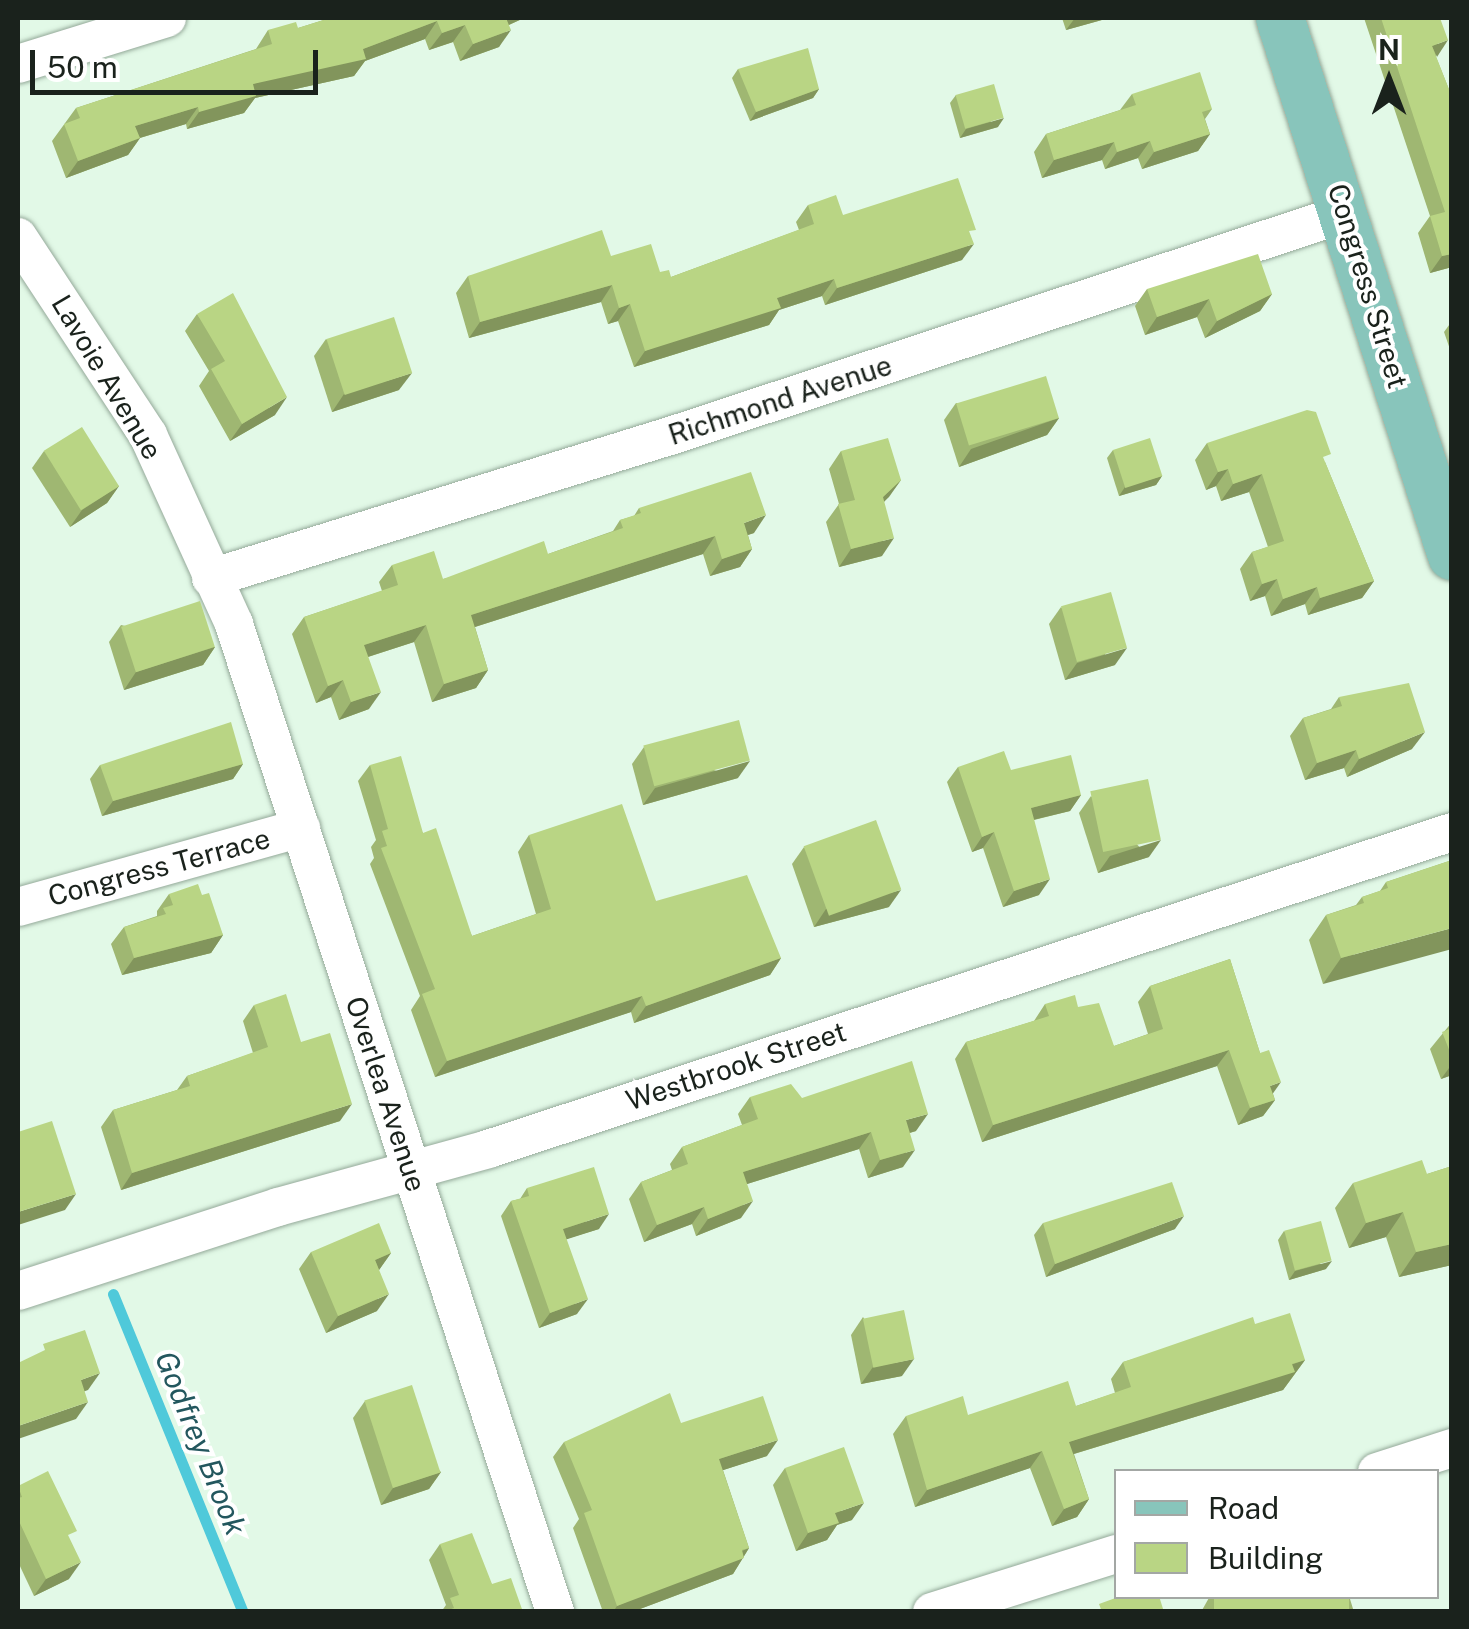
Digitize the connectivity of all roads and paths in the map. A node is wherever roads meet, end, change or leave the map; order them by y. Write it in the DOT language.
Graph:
graph roads {
  1 [pos="166,18"];
  2 [pos="1280,18"];
  3 [pos="18,64"];
  4 [pos="1346,213"];
  5 [pos="18,237"];
  6 [pos="1452,556"];
  7 [pos="211,578"];
  8 [pos="301,828"];
  9 [pos="1452,832"];
  10 [pos="18,906"];
  11 [pos="410,1171"];
  12 [pos="18,1291"];
  13 [pos="1452,1448"];
  14 [pos="1387,1469"];
  15 [pos="1114,1555"];
  16 [pos="555,1612"];
  17 [pos="932,1612"];
  1 -- 3 [label="street"];
  2 -- 4 [label="main road, Congress Street"];
  4 -- 6 [label="main road, Congress Street"];
  4 -- 7 [label="street, Richmond Avenue"];
  5 -- 7 [label="street, Lavoie Avenue"];
  7 -- 8 [label="street, Overlea Avenue"];
  8 -- 10 [label="street, Congress Terrace"];
  8 -- 11 [label="street, Overlea Avenue"];
  9 -- 11 [label="street, Westbrook Street"];
  11 -- 12 [label="street, Westbrook Street"];
  11 -- 16 [label="street, Overlea Avenue"];
  13 -- 14 [label="street"];
  15 -- 17 [label="street"];
}
